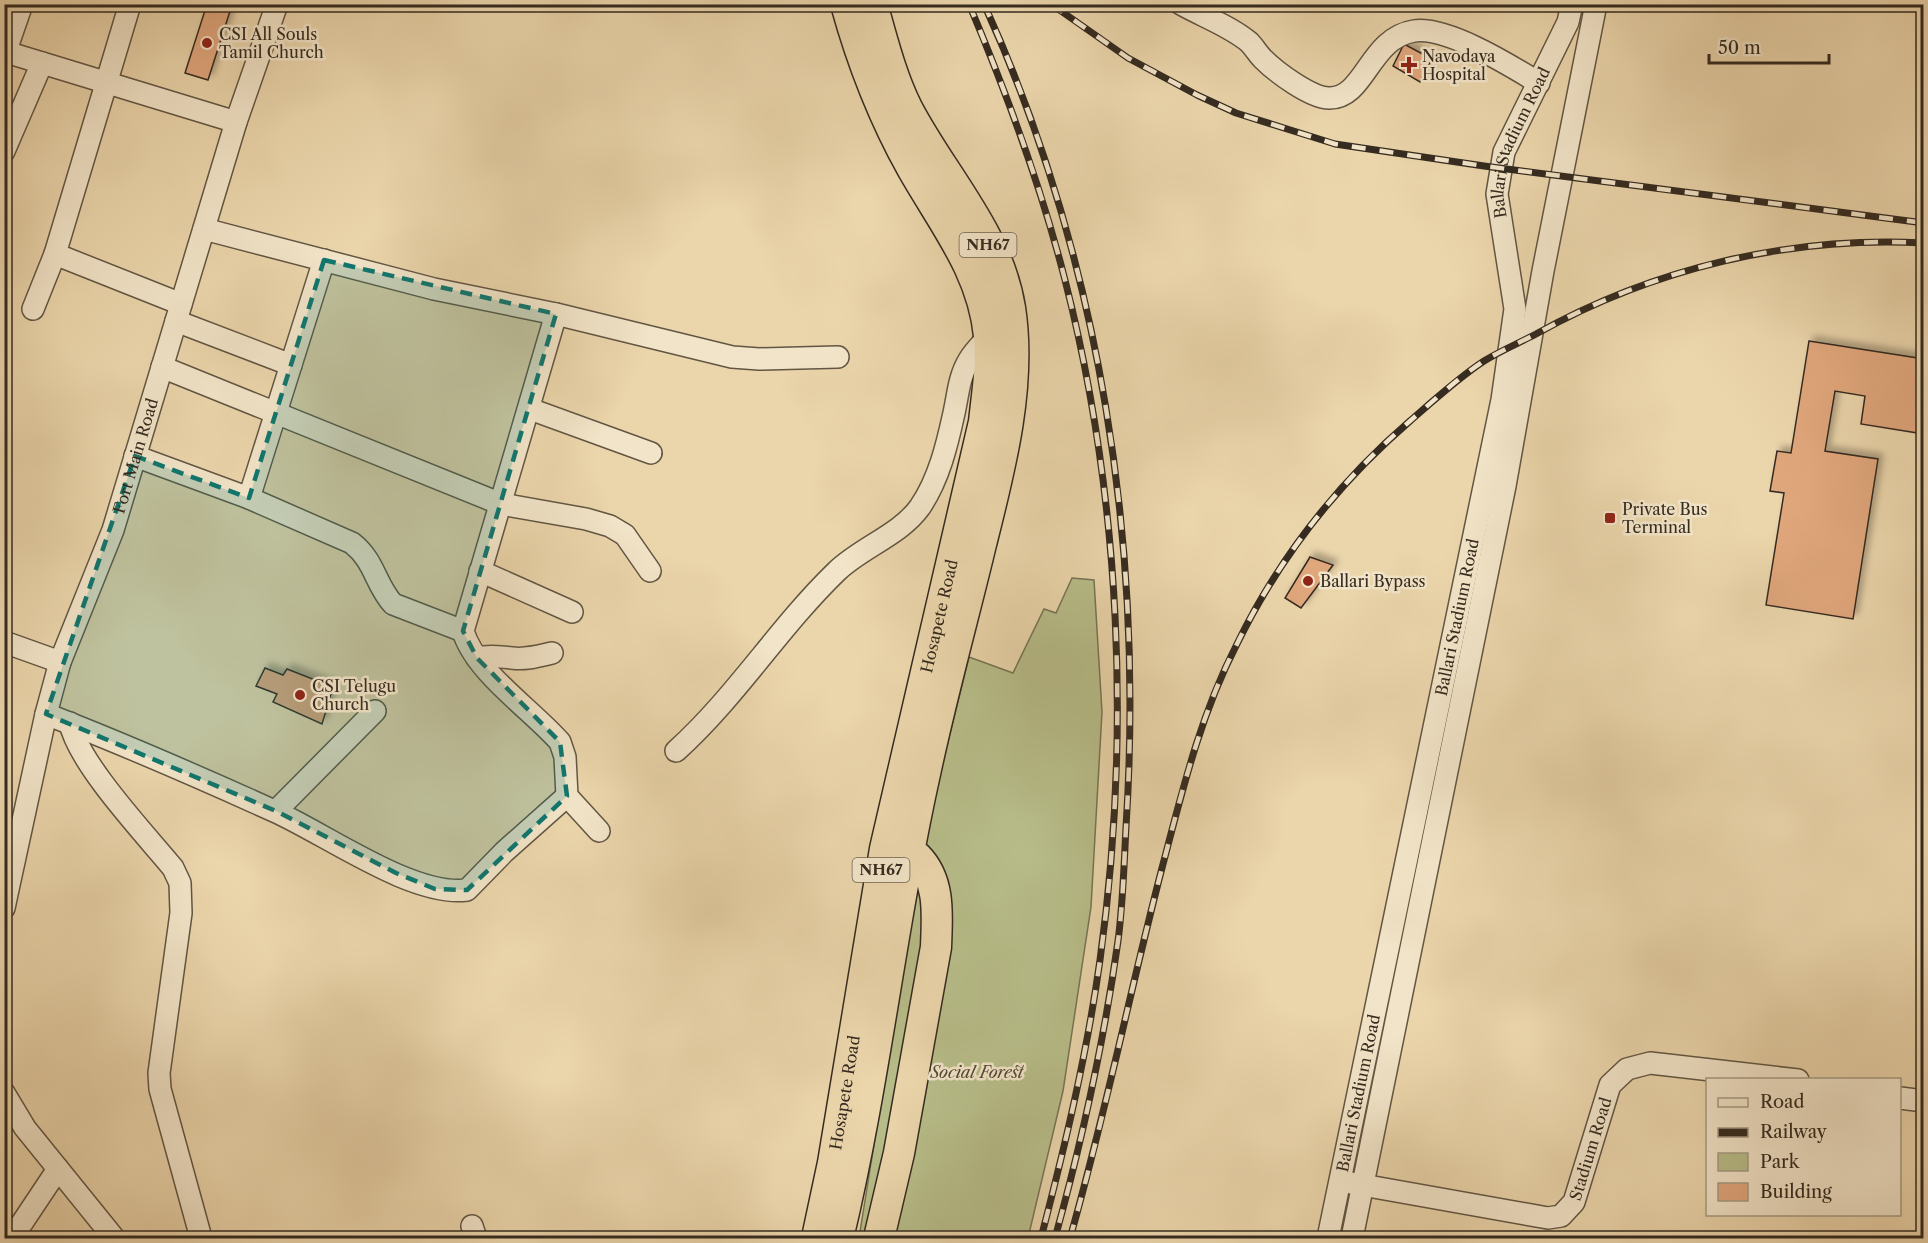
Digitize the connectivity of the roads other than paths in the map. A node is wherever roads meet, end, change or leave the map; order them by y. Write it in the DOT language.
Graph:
graph roads {
  1 [pos="130,4"];
  2 [pos="277,4"];
  3 [pos="1181,4"];
  4 [pos="1572,4"];
  5 [pos="1596,4"];
  6 [pos="856,9"];
  7 [pos="14,15"];
  8 [pos="5,54"];
  9 [pos="42,63"];
  10 [pos="104,82"];
  11 [pos="1539,83"];
  12 [pos="236,122"];
  13 [pos="4,152"];
  14 [pos="204,229"];
  15 [pos="55,254"];
  16 [pos="324,260"];
  17 [pos="33,309"];
  18 [pos="178,313"];
  19 [pos="556,314"];
  20 [pos="989,336"];
  21 [pos="838,357"];
  22 [pos="291,365"];
  23 [pos="162,367"];
  24 [pos="530,409"];
  25 [pos="276,413"];
  26 [pos="651,453"];
  27 [pos="135,456"];
  28 [pos="1485,481"];
  29 [pos="1505,486"];
  30 [pos="249,498"];
  31 [pos="501,504"];
  32 [pos="480,571"];
  33 [pos="650,571"];
  34 [pos="572,612"];
  35 [pos="463,631"];
  36 [pos="4,642"];
  37 [pos="552,653"];
  38 [pos="477,658"];
  39 [pos="60,662"];
  40 [pos="375,711"];
  41 [pos="46,714"];
  42 [pos="70,723"];
  43 [pos="676,751"];
  44 [pos="567,796"];
  45 [pos="276,811"];
  46 [pos="599,831"];
  47 [pos="896,851"];
  48 [pos="4,908"];
  49 [pos="1781,1078"];
  50 [pos="4,1093"];
  51 [pos="1901,1098"];
  52 [pos="1923,1101"];
  53 [pos="58,1169"];
  54 [pos="1340,1181"];
  55 [pos="1364,1185"];
  56 [pos="108,1236"];
  57 [pos="12,1239"];
  58 [pos="201,1239"];
  59 [pos="817,1239"];
  60 [pos="838,1239"];
  61 [pos="879,1239"];
  62 [pos="1328,1239"];
  63 [pos="1352,1239"];
  1 -- 10 [label="street"];
  2 -- 12 [label="street, Fort Main Road"];
  3 -- 11 [label="street"];
  4 -- 11 [label="street, Ballari Stadium Road"];
  5 -- 29 [label="street, Ballari Stadium Road"];
  6 -- 20 [label="highway, Hosapete Road / NH67"];
  6 -- 47 [label="highway, Hosapete Road / NH67"];
  7 -- 8 [label="street"];
  8 -- 9 [label="street"];
  9 -- 10 [label="street"];
  9 -- 13 [label="street"];
  10 -- 12 [label="street"];
  10 -- 15 [label="street"];
  11 -- 28 [label="street, Ballari Stadium Road"];
  12 -- 14 [label="street, Fort Main Road"];
  14 -- 16 [label="street"];
  14 -- 18 [label="street, Fort Main Road"];
  15 -- 17 [label="street"];
  15 -- 18 [label="street"];
  16 -- 19 [label="street"];
  16 -- 22 [label="street"];
  18 -- 22 [label="street"];
  18 -- 23 [label="street, Fort Main Road"];
  19 -- 21 [label="street"];
  19 -- 24 [label="street"];
  20 -- 43 [label="street"];
  20 -- 47 [label="highway, Hosapete Road / NH67"];
  22 -- 25 [label="street"];
  23 -- 25 [label="street"];
  23 -- 27 [label="street, Fort Main Road"];
  24 -- 26 [label="street"];
  24 -- 31 [label="street"];
  25 -- 30 [label="street"];
  25 -- 31 [label="street"];
  27 -- 30 [label="street"];
  27 -- 39 [label="street, Fort Main Road"];
  28 -- 29 [label="street"];
  28 -- 54 [label="street, Ballari Stadium Road"];
  29 -- 55 [label="street, Ballari Stadium Road"];
  30 -- 35 [label="street"];
  31 -- 32 [label="street"];
  31 -- 33 [label="street"];
  32 -- 34 [label="street"];
  32 -- 35 [label="street"];
  35 -- 38 [label="street"];
  36 -- 39 [label="street"];
  37 -- 38 [label="street"];
  38 -- 44 [label="street"];
  39 -- 41 [label="street, Fort Main Road"];
  40 -- 45 [label="street"];
  41 -- 42 [label="street"];
  41 -- 48 [label="street, Fort Main Road"];
  42 -- 45 [label="street"];
  42 -- 58 [label="street"];
  44 -- 45 [label="street"];
  44 -- 46 [label="street"];
  47 -- 59 [label="highway, Hosapete Road / NH67"];
  47 -- 60 [label="highway, Hosapete Road"];
  47 -- 61 [label="highway"];
  49 -- 55 [label="street, Stadium Road"];
  50 -- 53 [label="street"];
  51 -- 52 [label="street"];
  53 -- 56 [label="street"];
  53 -- 57 [label="street"];
  54 -- 55 [label="street, Stadium Road"];
  54 -- 62 [label="street, Ballari Stadium Road"];
  55 -- 63 [label="street, Ballari Stadium Road"];
}
